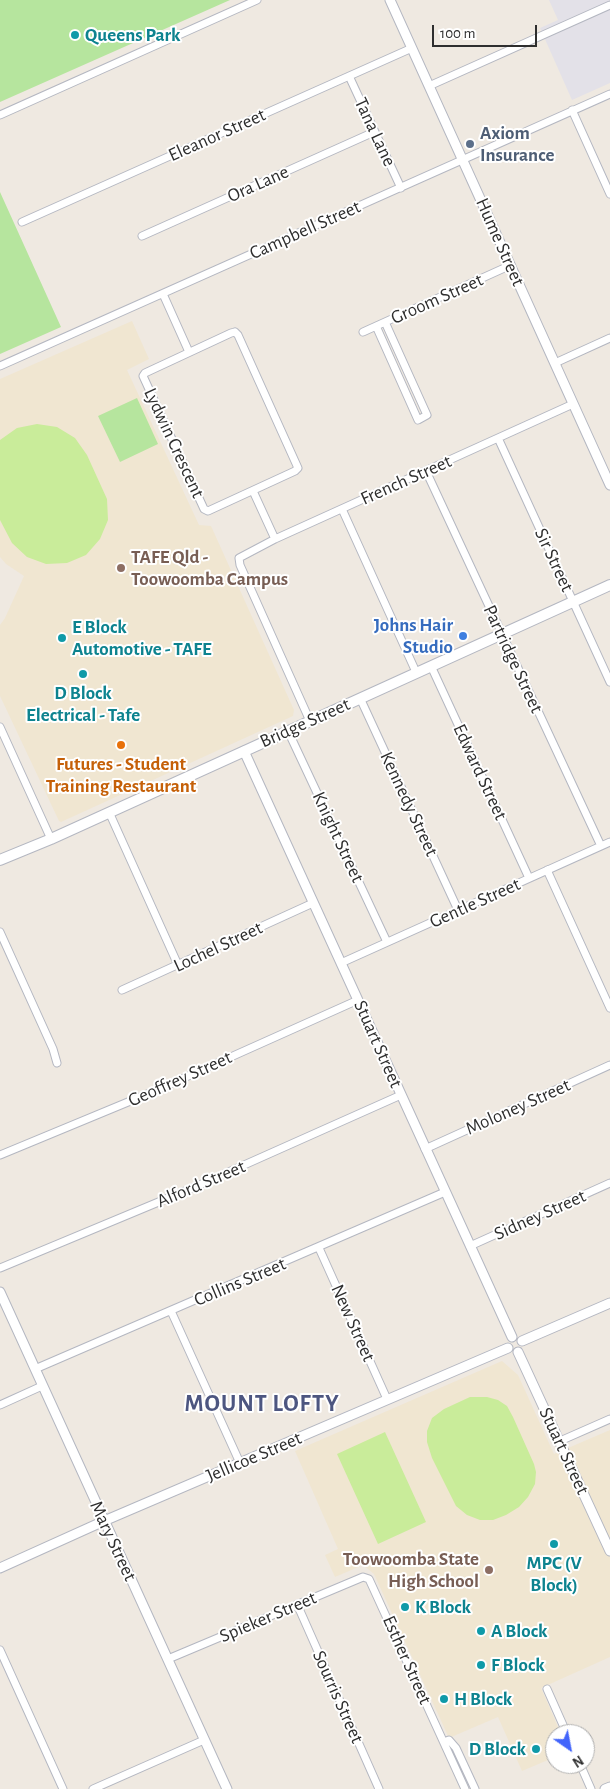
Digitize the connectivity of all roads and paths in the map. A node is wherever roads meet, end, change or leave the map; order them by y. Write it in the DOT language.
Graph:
graph roads {
  1 [pos="256,0"];
  2 [pos="390,0"];
  3 [pos="610,5"];
  4 [pos="412,48"];
  5 [pos="349,76"];
  6 [pos="429,86"];
  7 [pos="610,94"];
  8 [pos="572,110"];
  9 [pos="0,115"];
  10 [pos="374,132"];
  11 [pos="463,160"];
  12 [pos="400,188"];
  13 [pos="610,194"];
  14 [pos="22,222"];
  15 [pos="142,236"];
  16 [pos="511,265"];
  17 [pos="163,294"];
  18 [pos="385,322"];
  19 [pos="376,326"];
  20 [pos="363,332"];
  21 [pos="610,338"];
  22 [pos="189,352"];
  23 [pos="555,363"];
  24 [pos="0,366"];
  25 [pos="573,404"];
  26 [pos="498,438"];
  27 [pos="426,471"];
  28 [pos="610,485"];
  29 [pos="253,491"];
  30 [pos="342,509"];
  31 [pos="275,539"];
  32 [pos="610,585"];
  33 [pos="573,602"];
  34 [pos="501,634"];
  35 [pos="431,666"];
  36 [pos="416,672"];
  37 [pos="610,682"];
  38 [pos="360,698"];
  39 [pos="310,720"];
  40 [pos="0,727"];
  41 [pos="288,731"];
  42 [pos="244,750"];
  43 [pos="109,812"];
  44 [pos="51,839"];
  45 [pos="610,842"];
  46 [pos="601,846"];
  47 [pos="0,860"];
  48 [pos="547,870"];
  49 [pos="529,878"];
  50 [pos="313,903"];
  51 [pos="458,910"];
  52 [pos="0,932"];
  53 [pos="387,942"];
  54 [pos="341,963"];
  55 [pos="178,965"];
  56 [pos="122,990"];
  57 [pos="358,1000"];
  58 [pos="610,1008"];
  59 [pos="57,1063"];
  60 [pos="610,1065"];
  61 [pos="401,1095"];
  62 [pos="425,1149"];
  63 [pos="0,1154"];
  64 [pos="610,1183"];
  65 [pos="445,1192"];
  66 [pos="470,1246"];
  67 [pos="319,1248"];
  68 [pos="0,1268"];
  69 [pos="0,1292"];
  70 [pos="610,1303"];
  71 [pos="171,1311"];
  72 [pos="512,1337"];
  73 [pos="522,1341"];
  74 [pos="508,1348"];
  75 [pos="518,1352"];
  76 [pos="35,1369"];
  77 [pos="42,1386"];
  78 [pos="387,1399"];
  79 [pos="0,1405"];
  80 [pos="610,1419"];
  81 [pos="560,1441"];
  82 [pos="240,1463"];
  83 [pos="104,1521"];
  84 [pos="610,1551"];
  85 [pos="0,1568"];
  86 [pos="369,1579"];
  87 [pos="297,1604"];
  88 [pos="0,1650"];
  89 [pos="168,1659"];
  90 [pos="547,1689"];
  91 [pos="563,1724"];
  92 [pos="204,1740"];
  93 [pos="444,1742"];
  94 [pos="584,1774"];
  95 [pos="610,1787"];
  96 [pos="63,1789"];
  97 [pos="93,1789"];
  98 [pos="227,1789"];
  99 [pos="379,1789"];
  100 [pos="464,1789"];
  101 [pos="475,1789"];
  102 [pos="591,1789"];
  103 [pos="605,1789"];
  1 -- 9 [label="street"];
  2 -- 4 [label="street, Hume Street"];
  3 -- 6 [label="street"];
  4 -- 5 [label="street, Eleanor Street"];
  4 -- 6 [label="street, Hume Street"];
  5 -- 10 [label="street, Tana Lane"];
  5 -- 14 [label="street, Eleanor Street"];
  6 -- 11 [label="street, Hume Street"];
  7 -- 8 [label="street, Campbell Street"];
  8 -- 11 [label="street, Campbell Street"];
  8 -- 13 [label="street"];
  10 -- 12 [label="street, Tana Lane"];
  10 -- 15 [label="street, Ora Lane"];
  11 -- 12 [label="street, Campbell Street"];
  11 -- 16 [label="street, Hume Street"];
  12 -- 17 [label="street, Campbell Street"];
  16 -- 18 [label="street, Groom Street"];
  16 -- 23 [label="street, Hume Street"];
  17 -- 22 [label="street"];
  17 -- 24 [label="street, Campbell Street"];
  18 -- 19 [label="street, Groom Street"];
  18 -- 19 [label="street"];
  19 -- 20 [label="street, Groom Street"];
  21 -- 23 [label="street"];
  22 -- 29 [label="street, Lydwin Crescent"];
  22 -- 29 [label="street, Lydwin Crescent"];
  23 -- 25 [label="street, Hume Street"];
  25 -- 26 [label="street, French Street"];
  25 -- 28 [label="street, Hume Street"];
  26 -- 27 [label="street, French Street"];
  26 -- 33 [label="street, Sir Street"];
  27 -- 30 [label="street, French Street"];
  27 -- 34 [label="street, Partridge Street"];
  29 -- 31 [label="street"];
  30 -- 31 [label="street, French Street"];
  30 -- 36 [label="street"];
  31 -- 39 [label="street, French Street"];
  32 -- 33 [label="main road, Bridge Street"];
  33 -- 34 [label="main road, Bridge Street"];
  33 -- 37 [label="street, Sir Street"];
  34 -- 35 [label="main road, Bridge Street"];
  34 -- 46 [label="street, Partridge Street"];
  35 -- 36 [label="main road, Bridge Street"];
  35 -- 49 [label="street, Edward Street"];
  36 -- 38 [label="main road, Bridge Street"];
  38 -- 39 [label="main road, Bridge Street"];
  38 -- 51 [label="street, Kennedy Street"];
  39 -- 41 [label="main road, Bridge Street"];
  40 -- 44 [label="street"];
  41 -- 42 [label="main road, Bridge Street"];
  41 -- 53 [label="street, Knight Street"];
  42 -- 43 [label="main road, Bridge Street"];
  42 -- 50 [label="street, Stuart Street"];
  43 -- 44 [label="main road, Bridge Street"];
  43 -- 55 [label="street"];
  44 -- 47 [label="main road, Bridge Street"];
  45 -- 46 [label="street, Gentle Street"];
  46 -- 48 [label="street, Gentle Street"];
  48 -- 49 [label="street, Gentle Street"];
  48 -- 58 [label="street"];
  49 -- 51 [label="street, Gentle Street"];
  50 -- 54 [label="street, Stuart Street"];
  50 -- 55 [label="street, Lochel Street"];
  51 -- 53 [label="street, Gentle Street"];
  52 -- 59 [label="street"];
  53 -- 54 [label="street, Gentle Street"];
  54 -- 57 [label="street, Stuart Street"];
  55 -- 56 [label="street, Lochel Street"];
  57 -- 61 [label="street, Stuart Street"];
  57 -- 63 [label="street, Geoffrey Street"];
  60 -- 62 [label="street, Moloney Street"];
  61 -- 62 [label="street, Stuart Street"];
  61 -- 68 [label="street, Alford Street"];
  62 -- 65 [label="street, Stuart Street"];
  64 -- 66 [label="street, Sidney Street"];
  65 -- 66 [label="street, Stuart Street"];
  65 -- 67 [label="street, Collins Street"];
  66 -- 72 [label="street, Stuart Street"];
  67 -- 71 [label="street, Collins Street"];
  67 -- 78 [label="street, New Street"];
  69 -- 76 [label="street, Mary Street"];
  70 -- 73 [label="street"];
  71 -- 76 [label="street, Collins Street"];
  71 -- 82 [label="street"];
  72 -- 73 [label="street"];
  72 -- 74 [label="street"];
  73 -- 75 [label="street"];
  74 -- 75 [label="street"];
  74 -- 78 [label="street, Jellicoe Street"];
  75 -- 81 [label="street, Stuart Street"];
  76 -- 77 [label="street, Mary Street"];
  77 -- 79 [label="street"];
  77 -- 83 [label="street, Mary Street"];
  78 -- 82 [label="street, Jellicoe Street"];
  80 -- 81 [label="street"];
  81 -- 84 [label="street, Stuart Street"];
  82 -- 83 [label="street, Jellicoe Street"];
  83 -- 85 [label="street, Jellicoe Street"];
  83 -- 89 [label="street, Mary Street"];
  86 -- 87 [label="street, Spieker Street"];
  86 -- 93 [label="street, Esther Street"];
  87 -- 89 [label="street, Spieker Street"];
  87 -- 99 [label="street, Sourris Street"];
  88 -- 96 [label="street"];
  89 -- 92 [label="street, Mary Street"];
  90 -- 91 [label="street"];
  92 -- 97 [label="street"];
  92 -- 98 [label="street, Mary Street"];
  93 -- 100 [label="street, Esther Street"];
  93 -- 101 [label="street, Esther Street"];
  94 -- 102 [label="street"];
  95 -- 103 [label="street"];
}
